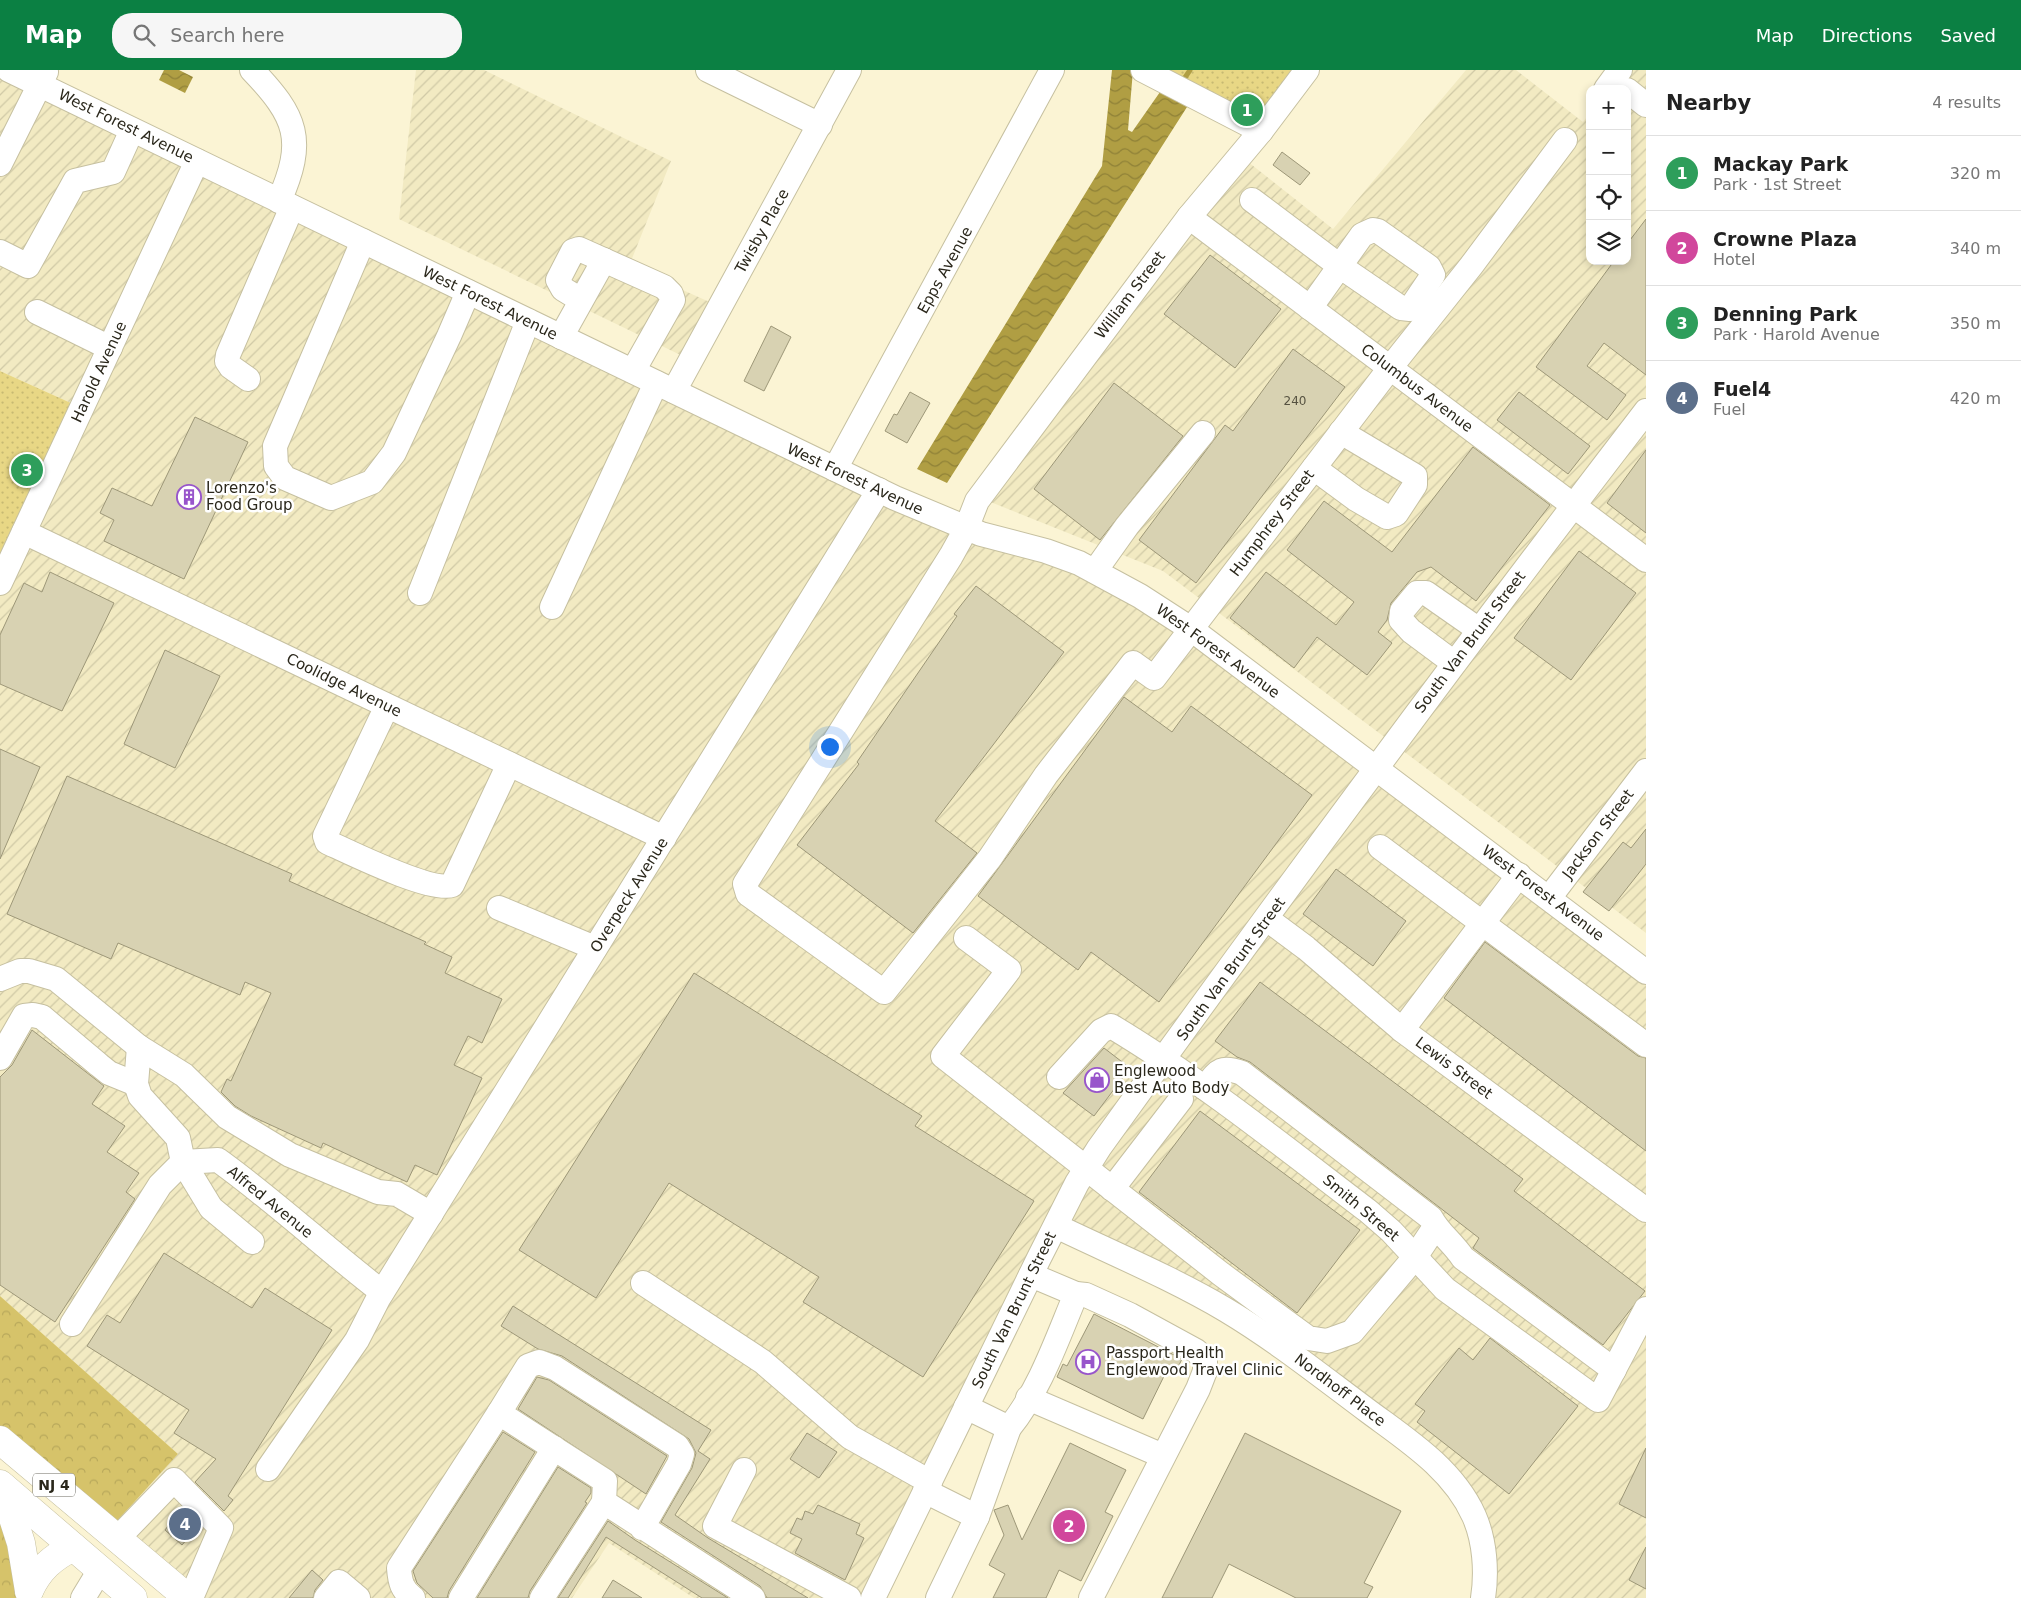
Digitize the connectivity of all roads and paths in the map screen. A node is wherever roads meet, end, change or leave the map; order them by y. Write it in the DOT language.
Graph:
graph roads {
  1 [pos="9,70"];
  2 [pos="252,70"];
  3 [pos="708,70"];
  4 [pos="850,70"];
  5 [pos="1052,70"];
  6 [pos="1143,70"];
  7 [pos="1307,70"];
  8 [pos="43,77"];
  9 [pos="1619,83"];
  10 [pos="1646,105"];
  11 [pos="820,125"];
  12 [pos="132,130"];
  13 [pos="1261,131"];
  14 [pos="1565,140"];
  15 [pos="197,161"];
  16 [pos="0,164"];
  17 [pos="1252,200"];
  18 [pos="286,204"];
  19 [pos="1189,217"];
  20 [pos="363,242"];
  21 [pos="0,252"];
  22 [pos="604,260"];
  23 [pos="468,292"];
  24 [pos="581,300"];
  25 [pos="1310,308"];
  26 [pos="37,312"];
  27 [pos="528,321"];
  28 [pos="561,337"];
  29 [pos="110,348"];
  30 [pos="1390,368"];
  31 [pos="633,371"];
  32 [pos="248,379"];
  33 [pos="665,387"];
  34 [pos="1646,411"];
  35 [pos="1341,432"];
  36 [pos="1203,433"];
  37 [pos="1314,468"];
  38 [pos="835,470"];
  39 [pos="887,494"];
  40 [pos="1574,505"];
  41 [pos="956,525"];
  42 [pos="24,532"];
  43 [pos="1646,560"];
  44 [pos="1095,571"];
  45 [pos="0,583"];
  46 [pos="420,594"];
  47 [pos="552,607"];
  48 [pos="1191,629"];
  49 [pos="1479,630"];
  50 [pos="1454,663"];
  51 [pos="1154,678"];
  52 [pos="387,706"];
  53 [pos="509,764"];
  54 [pos="1376,767"];
  55 [pos="1646,771"];
  56 [pos="664,838"];
  57 [pos="1380,847"];
  58 [pos="1519,875"];
  59 [pos="1549,898"];
  60 [pos="498,908"];
  61 [pos="1267,919"];
  62 [pos="1484,923"];
  63 [pos="966,938"];
  64 [pos="596,948"];
  65 [pos="1646,972"];
  66 [pos="0,979"];
  67 [pos="1402,1030"];
  68 [pos="1646,1045"];
  69 [pos="139,1047"];
  70 [pos="0,1058"];
  71 [pos="1165,1059"];
  72 [pos="1059,1078"];
  73 [pos="136,1084"];
  74 [pos="1205,1088"];
  75 [pos="1181,1099"];
  76 [pos="183,1162"];
  77 [pos="1086,1169"];
  78 [pos="1112,1189"];
  79 [pos="1646,1210"];
  80 [pos="431,1214"];
  81 [pos="1433,1222"];
  82 [pos="1056,1226"];
  83 [pos="252,1242"];
  84 [pos="1415,1256"];
  85 [pos="1031,1275"];
  86 [pos="642,1283"];
  87 [pos="1076,1294"];
  88 [pos="380,1295"];
  89 [pos="1646,1309"];
  90 [pos="72,1324"];
  91 [pos="1614,1370"];
  92 [pos="1028,1398"];
  93 [pos="966,1407"];
  94 [pos="499,1413"];
  95 [pos="1009,1428"];
  96 [pos="0,1440"];
  97 [pos="554,1448"];
  98 [pos="1163,1456"];
  99 [pos="268,1469"];
  100 [pos="744,1470"];
  101 [pos="2,1486"];
  102 [pos="927,1487"];
  103 [pos="604,1502"];
  104 [pos="977,1517"];
  105 [pos="642,1528"];
  106 [pos="117,1539"];
  107 [pos="73,1547"];
  108 [pos="100,1570"];
  109 [pos="28,1595"];
  110 [pos="83,1598"];
  111 [pos="133,1598"];
  112 [pos="189,1598"];
  113 [pos="326,1598"];
  114 [pos="358,1598"];
  115 [pos="413,1598"];
  116 [pos="461,1598"];
  117 [pos="542,1598"];
  118 [pos="753,1598"];
  119 [pos="850,1598"];
  120 [pos="874,1598"];
  121 [pos="938,1598"];
  122 [pos="1091,1598"];
  123 [pos="1484,1598"];
  1 -- 8 [label="street, West Forest Avenue"];
  2 -- 18 [label="street"];
  3 -- 11 [label="street"];
  4 -- 11 [label="street, Twisby Place"];
  5 -- 38 [label="street, Epps Avenue"];
  6 -- 13 [label="street"];
  7 -- 13 [label="street, William Street"];
  8 -- 12 [label="street, West Forest Avenue"];
  8 -- 16 [label="street"];
  9 -- 10 [label="street"];
  11 -- 33 [label="street, Twisby Place"];
  12 -- 15 [label="street, West Forest Avenue"];
  12 -- 21 [label="street"];
  13 -- 19 [label="street, William Street"];
  14 -- 30 [label="street, Humphrey Street"];
  15 -- 18 [label="street, West Forest Avenue"];
  15 -- 29 [label="street, Harold Avenue"];
  17 -- 25 [label="street"];
  18 -- 20 [label="street, West Forest Avenue"];
  18 -- 32 [label="street"];
  19 -- 25 [label="street, Columbus Avenue"];
  19 -- 41 [label="street, William Street"];
  20 -- 23 [label="street, West Forest Avenue"];
  20 -- 23 [label="street"];
  22 -- 24 [label="street"];
  22 -- 24 [label="street"];
  22 -- 31 [label="street"];
  23 -- 27 [label="street, West Forest Avenue"];
  24 -- 28 [label="street"];
  25 -- 30 [label="street, Columbus Avenue"];
  26 -- 29 [label="street"];
  27 -- 28 [label="street, West Forest Avenue"];
  27 -- 46 [label="street"];
  28 -- 31 [label="street, West Forest Avenue"];
  29 -- 42 [label="street, Harold Avenue"];
  30 -- 35 [label="street, Humphrey Street"];
  30 -- 40 [label="street, Columbus Avenue"];
  31 -- 33 [label="street, West Forest Avenue"];
  33 -- 38 [label="street, West Forest Avenue"];
  33 -- 47 [label="street, Twisby Place"];
  34 -- 40 [label="street, South Van Brunt Street"];
  35 -- 37 [label="street, Humphrey Street"];
  35 -- 37 [label="street"];
  36 -- 44 [label="street"];
  37 -- 48 [label="street, Humphrey Street"];
  38 -- 39 [label="street, West Forest Avenue"];
  39 -- 41 [label="street, West Forest Avenue"];
  39 -- 56 [label="street, Overpeck Avenue"];
  40 -- 43 [label="street, Columbus Avenue"];
  40 -- 49 [label="street, South Van Brunt Street"];
  41 -- 44 [label="street, West Forest Avenue"];
  41 -- 51 [label="street, William Street"];
  42 -- 45 [label="street, Harold Avenue"];
  42 -- 52 [label="street, Coolidge Avenue"];
  44 -- 48 [label="street, West Forest Avenue"];
  48 -- 51 [label="street, Humphrey Street"];
  48 -- 54 [label="street, West Forest Avenue"];
  49 -- 50 [label="street, South Van Brunt Street"];
  49 -- 50 [label="street"];
  50 -- 54 [label="street, South Van Brunt Street"];
  52 -- 53 [label="street, Coolidge Avenue"];
  52 -- 53 [label="street"];
  53 -- 56 [label="street, Coolidge Avenue"];
  54 -- 58 [label="street, West Forest Avenue"];
  54 -- 61 [label="street, South Van Brunt Street"];
  55 -- 59 [label="street, Jackson Street"];
  56 -- 64 [label="street, Overpeck Avenue"];
  57 -- 62 [label="street"];
  58 -- 59 [label="street, West Forest Avenue"];
  58 -- 62 [label="street"];
  59 -- 65 [label="street, West Forest Avenue"];
  60 -- 64 [label="street"];
  61 -- 67 [label="street, Lewis Street"];
  61 -- 71 [label="street, South Van Brunt Street"];
  62 -- 67 [label="street"];
  62 -- 68 [label="street"];
  63 -- 77 [label="street"];
  64 -- 80 [label="street, Overpeck Avenue"];
  66 -- 69 [label="street"];
  67 -- 79 [label="street, Lewis Street"];
  69 -- 73 [label="street"];
  69 -- 80 [label="street"];
  70 -- 73 [label="street"];
  71 -- 72 [label="street, Smith Street"];
  71 -- 74 [label="street, Smith Street"];
  71 -- 77 [label="street, South Van Brunt Street"];
  73 -- 76 [label="street"];
  74 -- 81 [label="street"];
  74 -- 84 [label="street, Smith Street"];
  75 -- 78 [label="street"];
  76 -- 83 [label="street"];
  76 -- 88 [label="street, Alfred Avenue"];
  76 -- 90 [label="street"];
  77 -- 78 [label="street"];
  77 -- 82 [label="street, South Van Brunt Street"];
  78 -- 84 [label="street"];
  80 -- 88 [label="street, Overpeck Avenue"];
  81 -- 84 [label="street"];
  81 -- 91 [label="street"];
  82 -- 85 [label="street, South Van Brunt Street"];
  82 -- 123 [label="street, Nordhoff Place"];
  84 -- 91 [label="street, Smith Street"];
  85 -- 87 [label="street"];
  85 -- 93 [label="street, South Van Brunt Street"];
  86 -- 102 [label="street"];
  87 -- 92 [label="street"];
  87 -- 98 [label="street"];
  88 -- 99 [label="street, Overpeck Avenue"];
  89 -- 91 [label="street"];
  92 -- 95 [label="street"];
  92 -- 98 [label="street"];
  93 -- 95 [label="street"];
  93 -- 102 [label="street, South Van Brunt Street"];
  94 -- 97 [label="street"];
  94 -- 105 [label="street"];
  94 -- 115 [label="street"];
  95 -- 104 [label="street"];
  96 -- 106 [label="highway, NJ 4"];
  97 -- 103 [label="street"];
  97 -- 116 [label="street"];
  98 -- 122 [label="street"];
  100 -- 119 [label="street"];
  101 -- 107 [label="highway, NJ 4"];
  101 -- 109 [label="highway"];
  102 -- 104 [label="street"];
  102 -- 120 [label="street, South Van Brunt Street"];
  103 -- 105 [label="street"];
  103 -- 117 [label="street"];
  104 -- 121 [label="street"];
  105 -- 118 [label="street"];
  106 -- 112 [label="highway, NJ 4"];
  106 -- 112 [label="street"];
  107 -- 108 [label="highway, NJ 4"];
  107 -- 109 [label="highway"];
  108 -- 110 [label="street"];
  108 -- 111 [label="highway, NJ 4"];
  113 -- 114 [label="street"];
}
